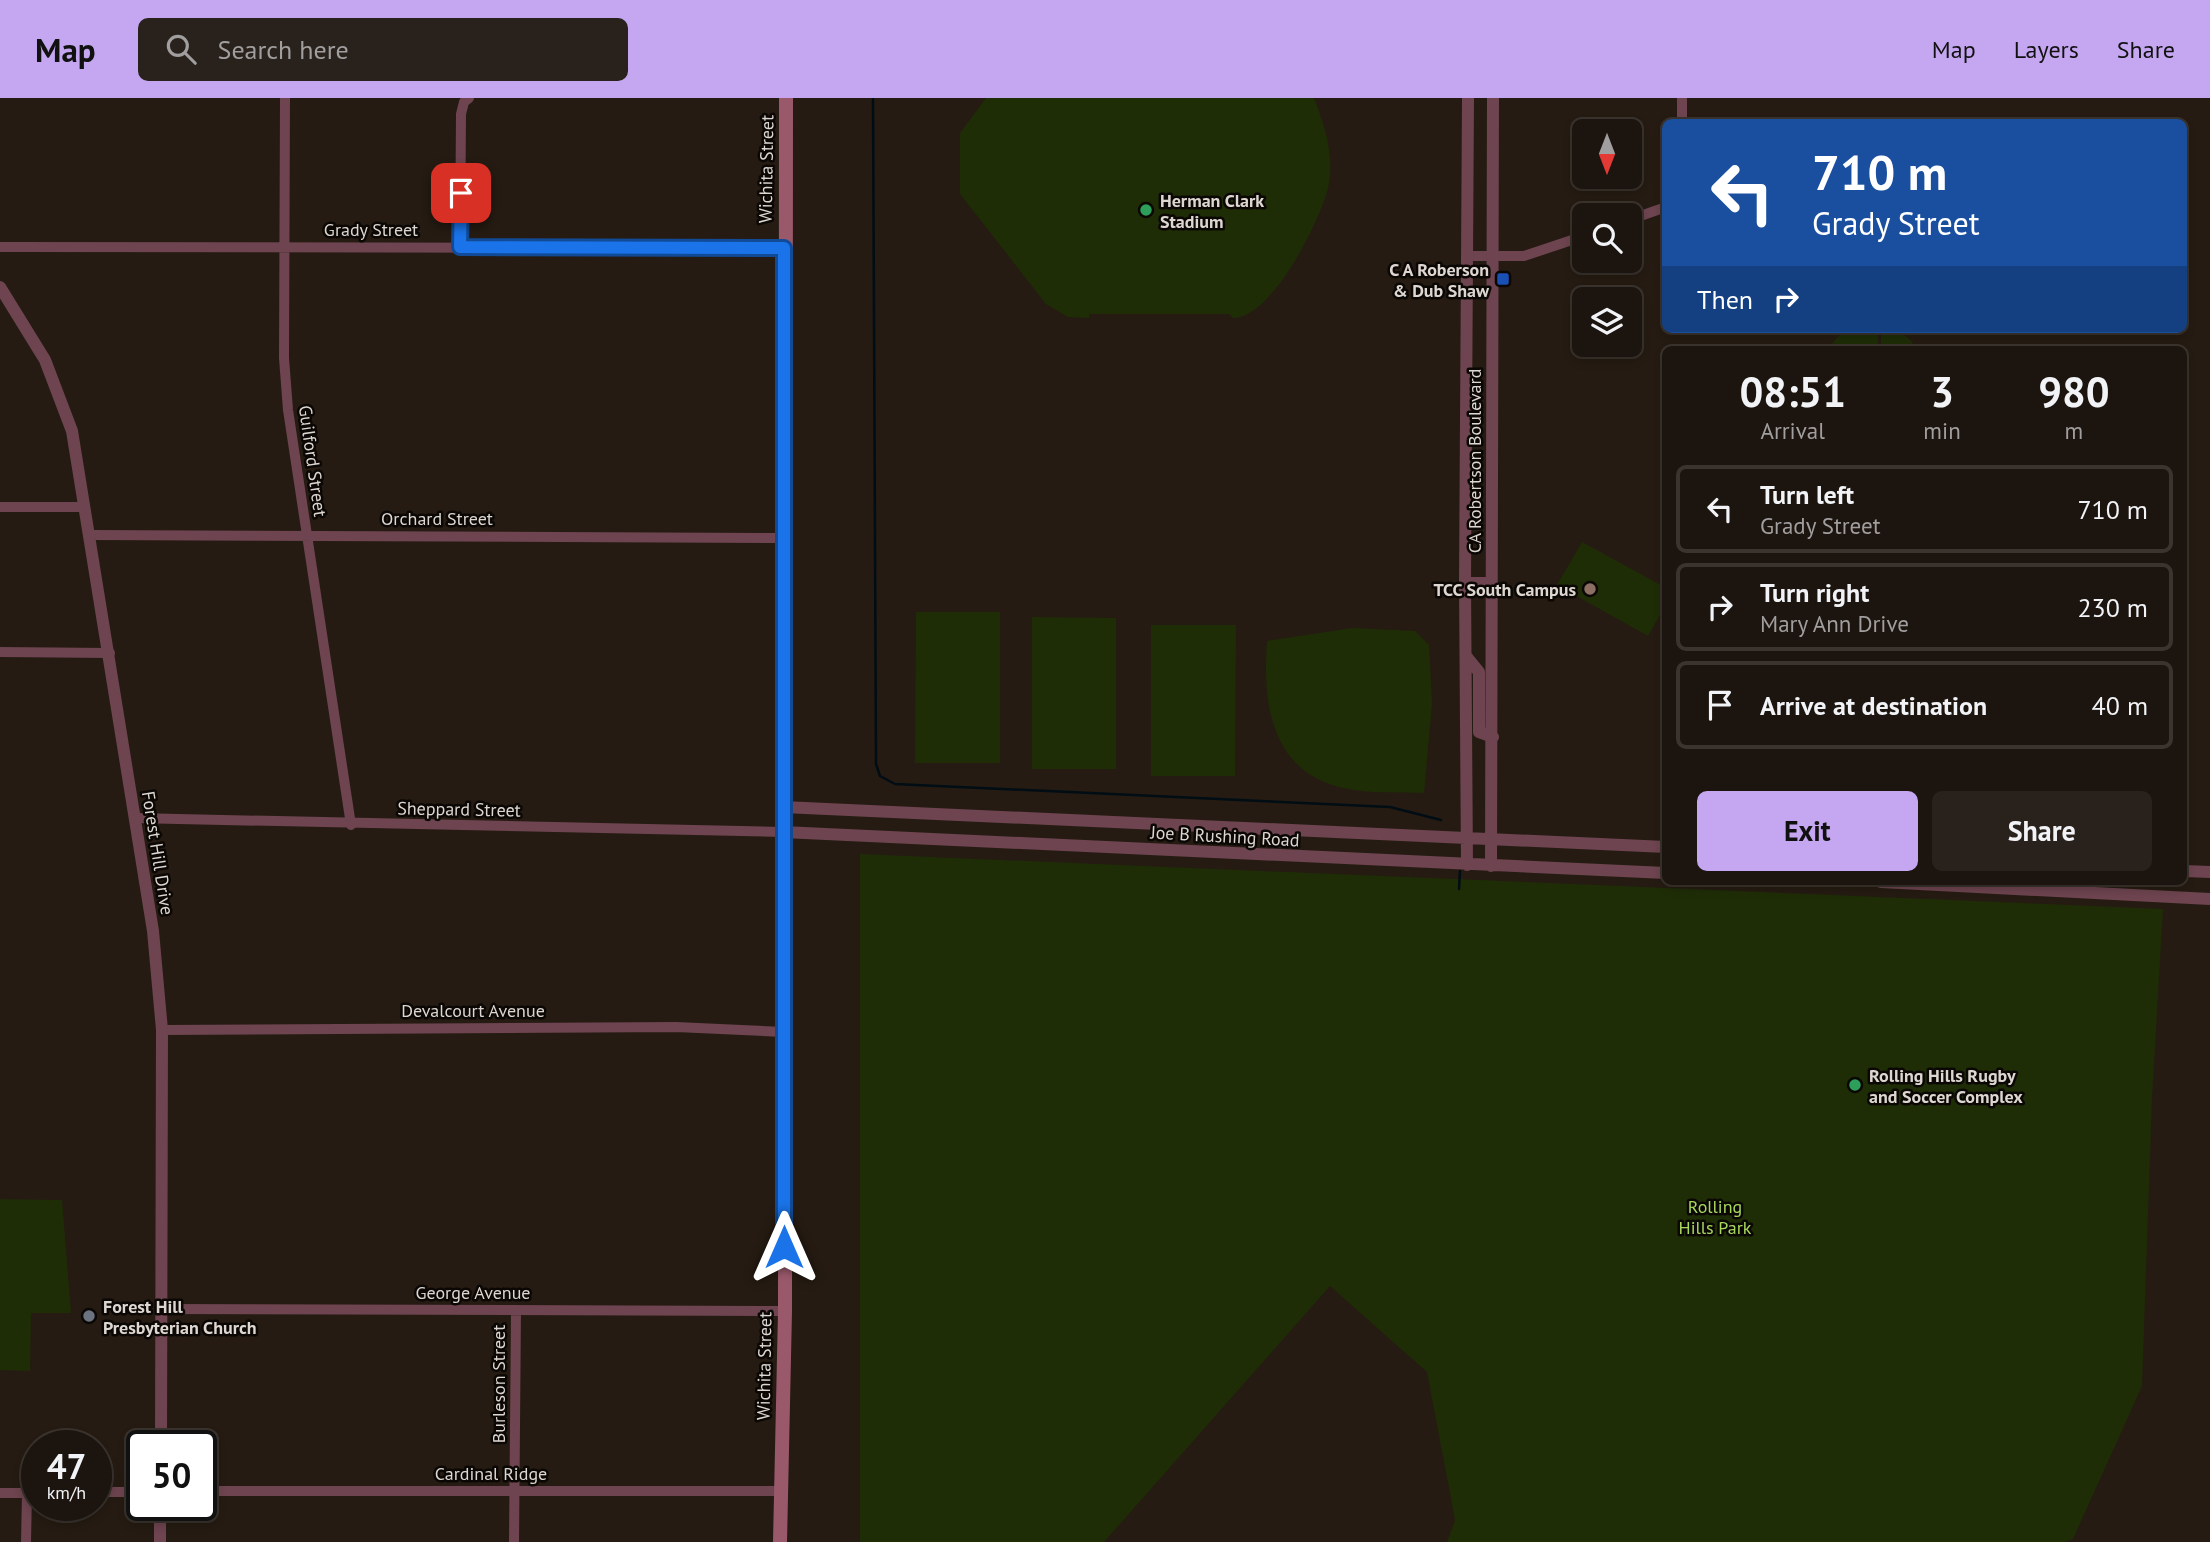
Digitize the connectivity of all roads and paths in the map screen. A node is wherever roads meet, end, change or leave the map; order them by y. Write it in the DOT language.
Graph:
graph roads {
  1 [pos="285,98"];
  2 [pos="469,98"];
  3 [pos="786,98"];
  4 [pos="1468,98"];
  5 [pos="1493,98"];
  6 [pos="1682,98"];
  7 [pos="1682,119"];
  8 [pos="1662,208"];
  9 [pos="1642,215"];
  10 [pos="1572,240"];
  11 [pos="0,247"];
  12 [pos="285,247"];
  13 [pos="460,247"];
  14 [pos="784,248"];
  15 [pos="1468,256"];
  16 [pos="1492,257"];
  17 [pos="0,287"];
  18 [pos="1490,446"];
  19 [pos="1467,447"];
  20 [pos="0,507"];
  21 [pos="85,507"];
  22 [pos="91,535"];
  23 [pos="307,535"];
  24 [pos="783,538"];
  25 [pos="1465,583"];
  26 [pos="1492,583"];
  27 [pos="0,652"];
  28 [pos="110,653"];
  29 [pos="1466,656"];
  30 [pos="1493,737"];
  31 [pos="783,807"];
  32 [pos="134,818"];
  33 [pos="351,825"];
  34 [pos="783,832"];
  35 [pos="1468,838"];
  36 [pos="1492,839"];
  37 [pos="1662,847"];
  38 [pos="1467,865"];
  39 [pos="1492,866"];
  40 [pos="2187,871"];
  41 [pos="2210,872"];
  42 [pos="1662,873"];
  43 [pos="1999,885"];
  44 [pos="2210,899"];
  45 [pos="162,1030"];
  46 [pos="784,1031"];
  47 [pos="162,1309"];
  48 [pos="516,1310"];
  49 [pos="785,1311"];
  50 [pos="161,1430"];
  51 [pos="515,1490"];
  52 [pos="217,1491"];
  53 [pos="782,1491"];
  54 [pos="0,1493"];
  55 [pos="21,1493"];
  56 [pos="29,1521"];
  57 [pos="160,1521"];
  58 [pos="26,1542"];
  59 [pos="160,1542"];
  60 [pos="514,1542"];
  61 [pos="780,1542"];
  1 -- 12 [label="street, Guilford Street"];
  2 -- 13 [label="street"];
  3 -- 14 [label="main road, Wichita Street"];
  4 -- 15 [label="street, CA Robertson Boulevard"];
  5 -- 16 [label="street, CA Robertson Boulevard"];
  6 -- 7 [label="street"];
  8 -- 9 [label="street"];
  10 -- 16 [label="street"];
  11 -- 12 [label="street, Grady Street"];
  12 -- 13 [label="street, Grady Street"];
  12 -- 23 [label="street, Guilford Street"];
  13 -- 14 [label="street, Grady Street"];
  14 -- 24 [label="main road, Wichita Street"];
  15 -- 16 [label="street"];
  15 -- 19 [label="street, CA Robertson Boulevard"];
  16 -- 18 [label="street, CA Robertson Boulevard"];
  17 -- 21 [label="street, Forest Hill Drive"];
  18 -- 19 [label="street"];
  18 -- 26 [label="street, CA Robertson Boulevard"];
  19 -- 25 [label="street, CA Robertson Boulevard"];
  20 -- 21 [label="street"];
  21 -- 22 [label="street, Forest Hill Drive"];
  22 -- 23 [label="street, Orchard Street"];
  22 -- 28 [label="street, Forest Hill Drive"];
  23 -- 24 [label="street, Orchard Street"];
  23 -- 33 [label="street, Guilford Street"];
  24 -- 31 [label="main road, Wichita Street"];
  25 -- 26 [label="street"];
  25 -- 29 [label="street, CA Robertson Boulevard"];
  26 -- 30 [label="street, CA Robertson Boulevard"];
  27 -- 28 [label="street"];
  28 -- 32 [label="street, Forest Hill Drive"];
  29 -- 30 [label="street"];
  29 -- 35 [label="street, CA Robertson Boulevard"];
  30 -- 36 [label="street, CA Robertson Boulevard"];
  31 -- 34 [label="main road, Wichita Street"];
  31 -- 35 [label="street, Joe B Rushing Road"];
  32 -- 33 [label="street, Sheppard Street"];
  32 -- 45 [label="street, Forest Hill Drive"];
  33 -- 34 [label="street, Sheppard Street"];
  34 -- 38 [label="street, Joe B Rushing Road"];
  34 -- 46 [label="main road, Wichita Street"];
  35 -- 36 [label="street, Joe B Rushing Road"];
  35 -- 38 [label="street, CA Robertson Boulevard"];
  36 -- 37 [label="street, Joe B Rushing Road"];
  36 -- 39 [label="street, CA Robertson Boulevard"];
  38 -- 39 [label="street, Joe B Rushing Road"];
  39 -- 42 [label="street, Joe B Rushing Road"];
  40 -- 41 [label="street"];
  43 -- 44 [label="street"];
  45 -- 46 [label="street, Devalcourt Avenue"];
  45 -- 47 [label="street, Forest Hill Drive"];
  46 -- 49 [label="main road, Wichita Street"];
  47 -- 48 [label="street, George Avenue"];
  47 -- 50 [label="street, Forest Hill Drive"];
  48 -- 49 [label="street, George Avenue"];
  48 -- 51 [label="street, Burleson Street"];
  49 -- 53 [label="main road, Wichita Street"];
  51 -- 52 [label="street, Cardinal Ridge"];
  51 -- 53 [label="street, Cardinal Ridge"];
  51 -- 60 [label="street, Burleson Street"];
  53 -- 61 [label="main road, Wichita Street"];
  54 -- 55 [label="street"];
  56 -- 58 [label="street"];
  57 -- 59 [label="street"];
}
